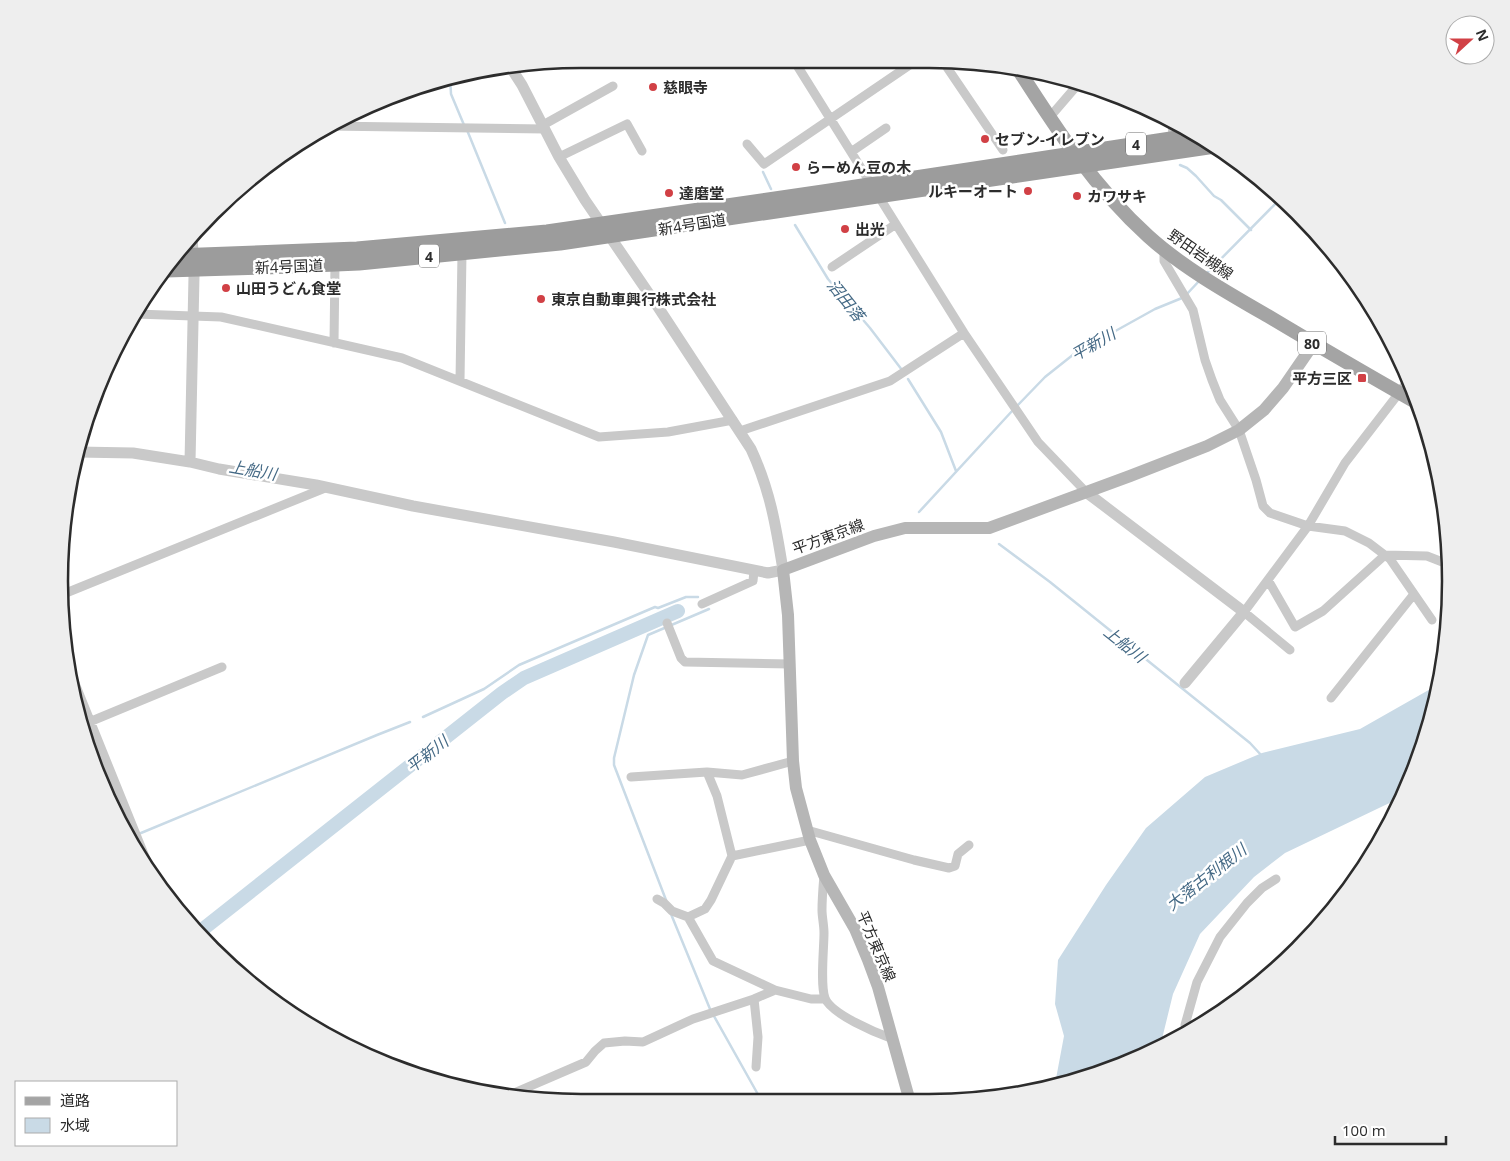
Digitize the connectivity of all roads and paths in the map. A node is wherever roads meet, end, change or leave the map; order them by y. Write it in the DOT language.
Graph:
graph roads {
  1 [pos="800,68"];
  2 [pos="905,68"];
  3 [pos="948,69"];
  4 [pos="513,72"];
  5 [pos="1025,76"];
  6 [pos="613,86"];
  7 [pos="1074,89"];
  8 [pos="1049,118"];
  9 [pos="831,119"];
  10 [pos="342,126"];
  11 [pos="544,127"];
  12 [pos="886,128"];
  13 [pos="1172,129"];
  14 [pos="1187,136"];
  15 [pos="1173,138"];
  16 [pos="747,144"];
  17 [pos="1204,147"];
  18 [pos="1003,150"];
  19 [pos="642,151"];
  20 [pos="851,152"];
  21 [pos="559,157"];
  22 [pos="1079,160"];
  23 [pos="875,190"];
  24 [pos="896,224"];
  25 [pos="606,231"];
  26 [pos="192,245"];
  27 [pos="1164,249"];
  28 [pos="462,253"];
  29 [pos="182,258"];
  30 [pos="193,262"];
  31 [pos="335,264"];
  32 [pos="832,266"];
  33 [pos="174,268"];
  34 [pos="142,314"];
  35 [pos="193,315"];
  36 [pos="964,333"];
  37 [pos="334,343"];
  38 [pos="1314,343"];
  39 [pos="460,381"];
  40 [pos="1404,387"];
  41 [pos="1399,393"];
  42 [pos="1408,398"];
  43 [pos="732,420"];
  44 [pos="1239,430"];
  45 [pos="740,431"];
  46 [pos="84,452"];
  47 [pos="190,458"];
  48 [pos="325,488"];
  49 [pos="1086,492"];
  50 [pos="1308,526"];
  51 [pos="1385,555"];
  52 [pos="1441,562"];
  53 [pos="754,570"];
  54 [pos="784,570"];
  55 [pos="1268,580"];
  56 [pos="68,592"];
  57 [pos="1414,594"];
  58 [pos="702,604"];
  59 [pos="1244,612"];
  60 [pos="1432,620"];
  61 [pos="667,623"];
  62 [pos="1290,650"];
  63 [pos="790,664"];
  64 [pos="222,667"];
  65 [pos="1185,683"];
  66 [pos="81,698"];
  67 [pos="1331,698"];
  68 [pos="91,721"];
  69 [pos="88,722"];
  70 [pos="793,760"];
  71 [pos="706,772"];
  72 [pos="631,777"];
  73 [pos="809,835"];
  74 [pos="140,843"];
  75 [pos="969,845"];
  76 [pos="732,856"];
  77 [pos="824,875"];
  78 [pos="1276,879"];
  79 [pos="657,899"];
  80 [pos="688,917"];
  81 [pos="775,990"];
  82 [pos="754,999"];
  83 [pos="825,999"];
  84 [pos="1187,1024"];
  85 [pos="893,1039"];
  86 [pos="756,1067"];
  87 [pos="521,1090"];
  88 [pos="908,1094"];
  1 -- 9 [label="street"];
  2 -- 9 [label="street"];
  3 -- 18 [label="street"];
  4 -- 11 [label="street"];
  5 -- 8 [label="main road, 野田岩槻線 / 80"];
  6 -- 11 [label="street"];
  7 -- 8 [label="street"];
  8 -- 22 [label="main road, 野田岩槻線 / 80"];
  9 -- 16 [label="street"];
  9 -- 20 [label="street"];
  10 -- 11 [label="street"];
  11 -- 21 [label="street"];
  12 -- 20 [label="street"];
  13 -- 15 [label="street"];
  14 -- 15 [label="highway, 新4号国道 / 4"];
  15 -- 22 [label="highway, 新4号国道 / 4"];
  17 -- 22 [label="highway, 新4号国道 / 4"];
  19 -- 21 [label="street"];
  20 -- 23 [label="street"];
  21 -- 25 [label="street"];
  22 -- 23 [label="highway, 新4号国道 / 4"];
  22 -- 27 [label="main road, 野田岩槻線 / 80"];
  23 -- 24 [label="street"];
  23 -- 25 [label="highway, 新4号国道 / 4"];
  24 -- 32 [label="street"];
  24 -- 36 [label="street"];
  25 -- 28 [label="highway, 新4号国道 / 4"];
  25 -- 30 [label="highway, 新4号国道 / 4"];
  25 -- 43 [label="street"];
  26 -- 30 [label="street"];
  27 -- 38 [label="main road, 野田岩槻線 / 80"];
  27 -- 44 [label="street"];
  28 -- 31 [label="highway, 新4号国道 / 4"];
  28 -- 39 [label="street"];
  29 -- 30 [label="highway, 新4号国道 / 4"];
  30 -- 31 [label="highway, 新4号国道 / 4"];
  30 -- 33 [label="highway, 新4号国道 / 4"];
  30 -- 35 [label="street"];
  31 -- 37 [label="street"];
  34 -- 35 [label="street"];
  35 -- 37 [label="street"];
  35 -- 47 [label="street"];
  36 -- 45 [label="street"];
  36 -- 49 [label="street"];
  37 -- 39 [label="street"];
  38 -- 41 [label="main road, 野田岩槻線 / 80"];
  38 -- 44 [label="main road, 平方東京線"];
  39 -- 43 [label="street"];
  40 -- 41 [label="street"];
  41 -- 42 [label="main road, 野田岩槻線 / 80"];
  41 -- 50 [label="street"];
  43 -- 45 [label="street"];
  44 -- 49 [label="main road, 平方東京線"];
  44 -- 50 [label="street"];
  45 -- 54 [label="street"];
  46 -- 47 [label="street"];
  47 -- 48 [label="street"];
  48 -- 53 [label="street"];
  48 -- 56 [label="street"];
  49 -- 54 [label="main road, 平方東京線"];
  49 -- 59 [label="street"];
  50 -- 51 [label="street"];
  50 -- 55 [label="street"];
  51 -- 52 [label="street"];
  51 -- 55 [label="street"];
  51 -- 57 [label="street"];
  53 -- 54 [label="street"];
  53 -- 58 [label="street"];
  54 -- 63 [label="main road, 平方東京線"];
  55 -- 59 [label="street"];
  57 -- 60 [label="street"];
  57 -- 67 [label="street"];
  59 -- 62 [label="street"];
  59 -- 65 [label="street"];
  61 -- 63 [label="street"];
  63 -- 70 [label="main road, 平方東京線"];
  64 -- 68 [label="street"];
  66 -- 68 [label="street"];
  68 -- 69 [label="street"];
  68 -- 74 [label="street"];
  70 -- 71 [label="street"];
  70 -- 73 [label="main road, 平方東京線"];
  71 -- 72 [label="street"];
  71 -- 76 [label="street"];
  73 -- 75 [label="street"];
  73 -- 76 [label="street"];
  73 -- 77 [label="main road, 平方東京線"];
  76 -- 80 [label="street"];
  77 -- 83 [label="street"];
  77 -- 85 [label="main road, 平方東京線"];
  78 -- 84 [label="street"];
  79 -- 80 [label="street"];
  80 -- 81 [label="street"];
  81 -- 82 [label="street"];
  81 -- 83 [label="street"];
  82 -- 86 [label="street"];
  82 -- 87 [label="street"];
  83 -- 85 [label="street"];
  85 -- 88 [label="main road, 平方東京線"];
}
